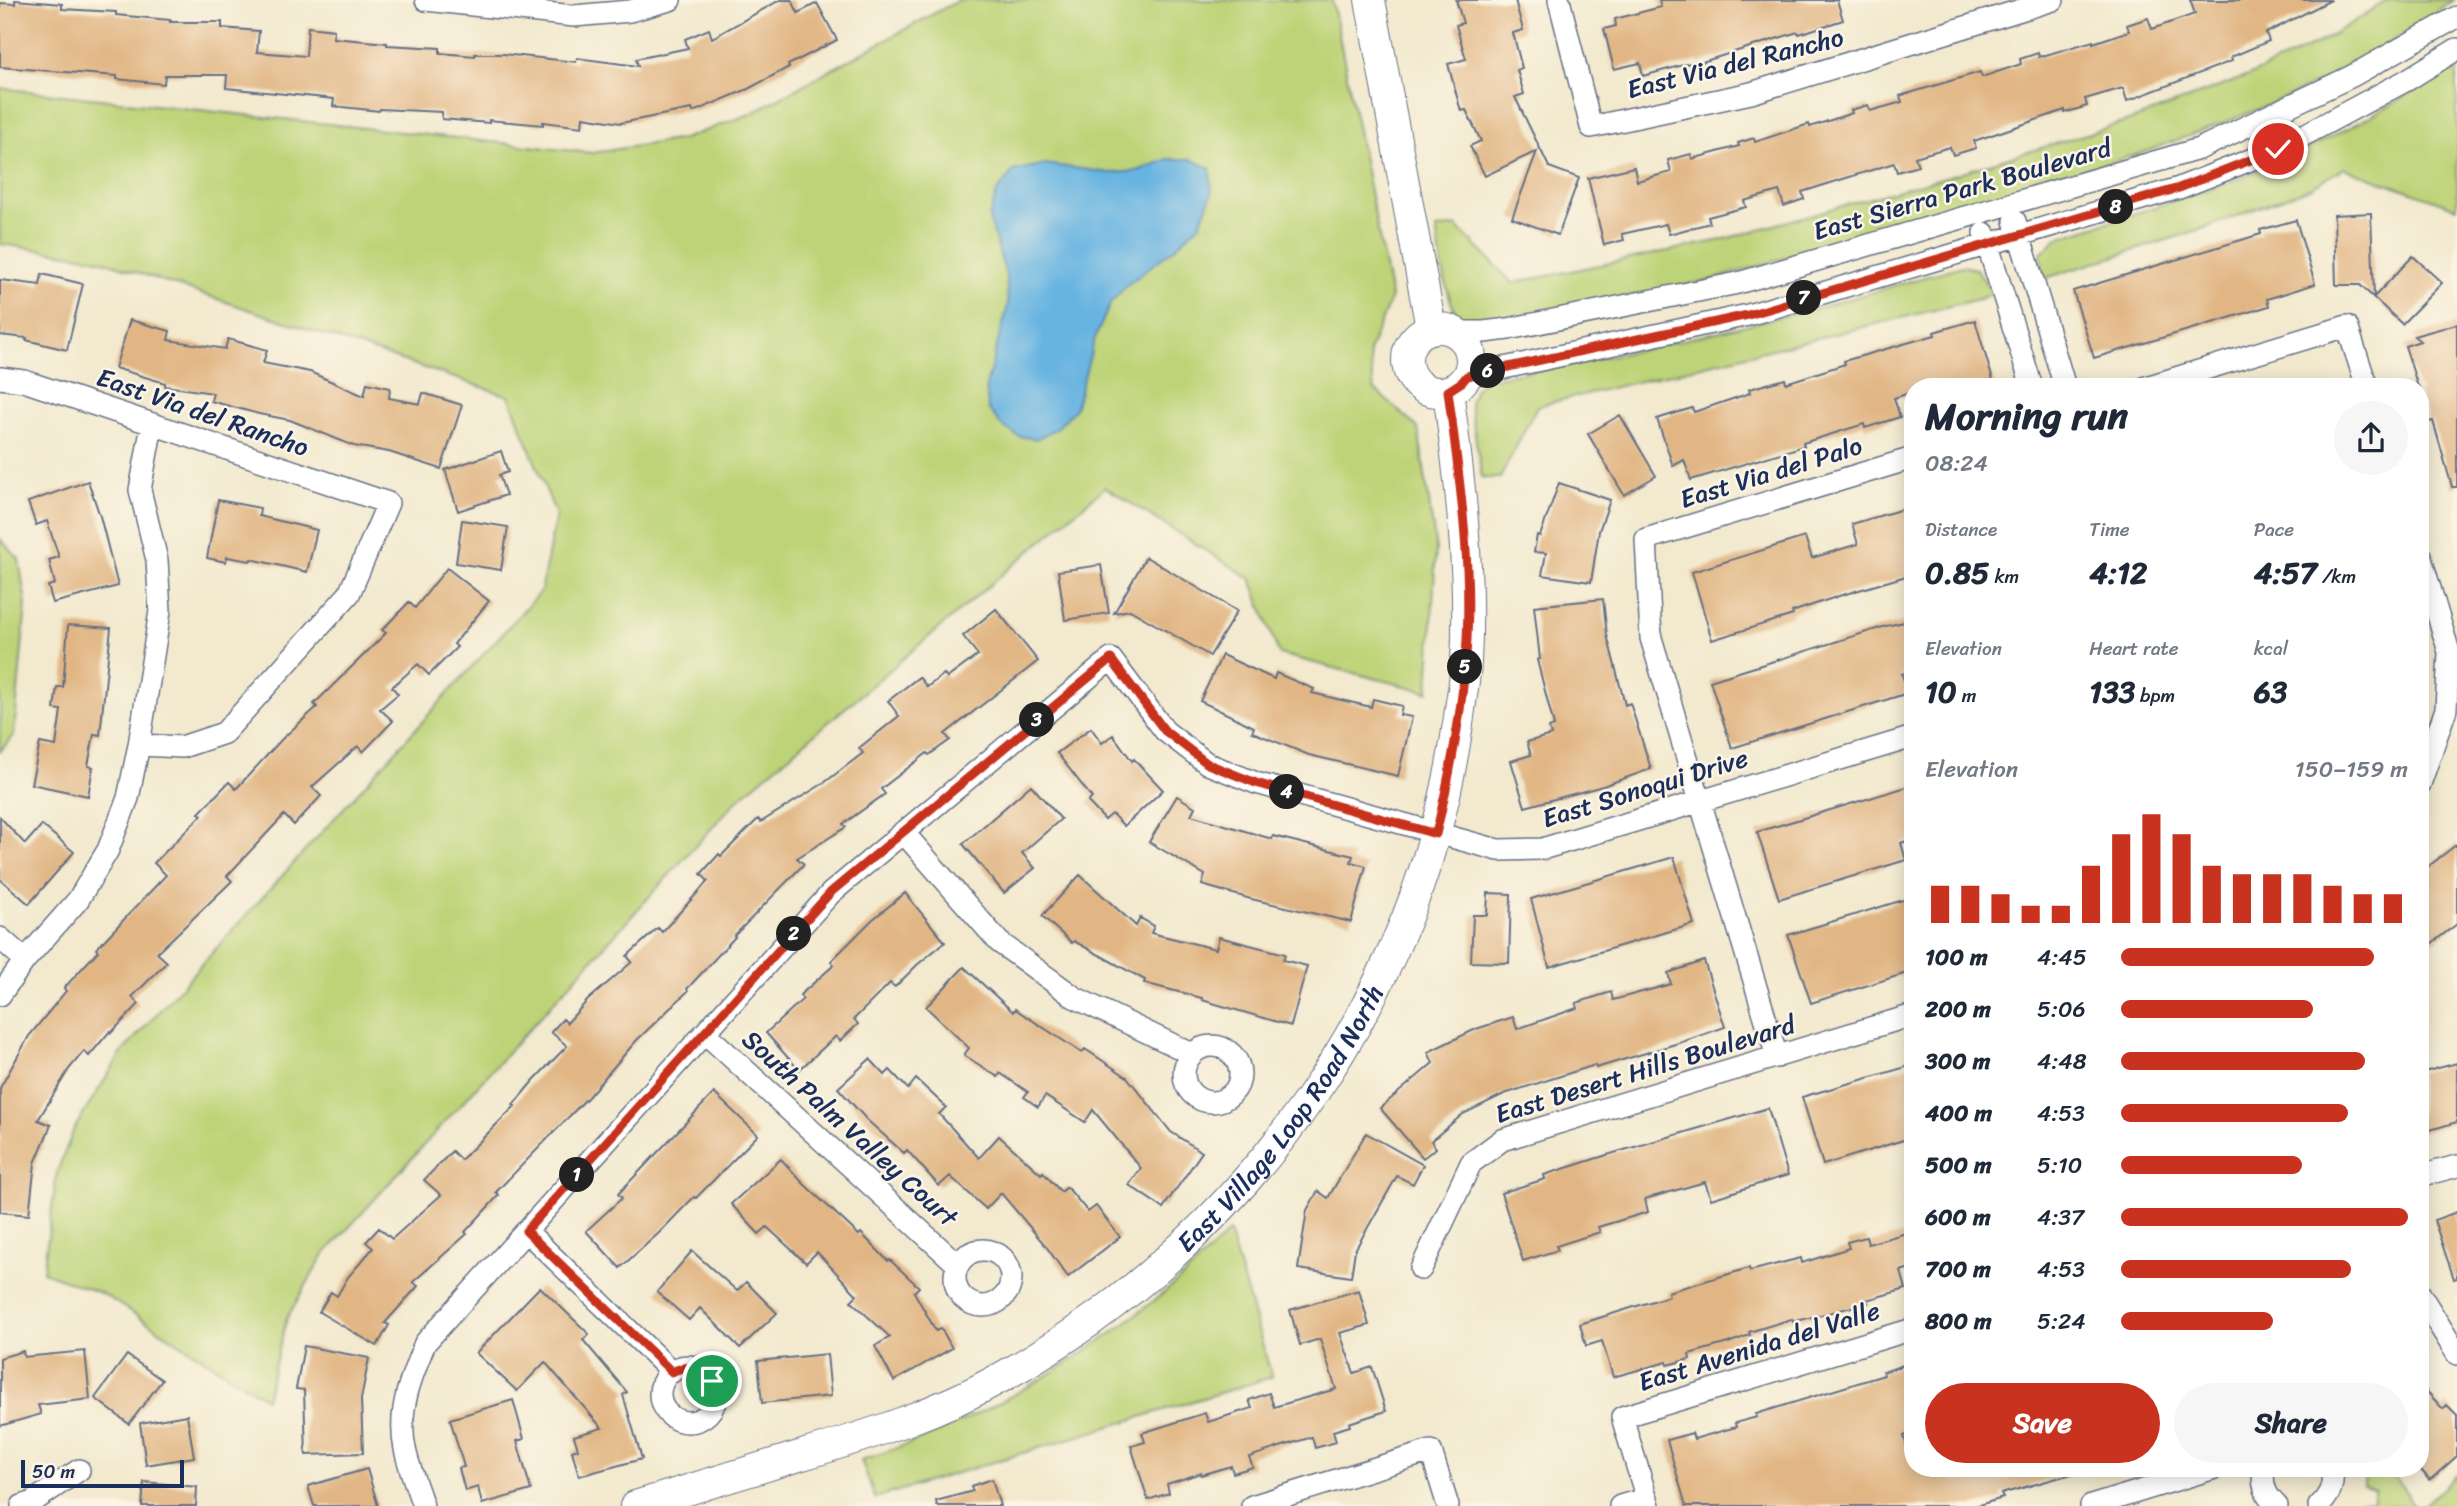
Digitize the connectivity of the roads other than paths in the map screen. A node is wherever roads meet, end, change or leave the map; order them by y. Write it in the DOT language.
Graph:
graph roads {
  1 [pos="426,0"];
  2 [pos="670,0"];
  3 [pos="1370,0"];
  4 [pos="1559,0"];
  5 [pos="2053,0"];
  6 [pos="2457,17"];
  7 [pos="2457,49"];
  8 [pos="2010,205"];
  9 [pos="1979,214"];
  10 [pos="2019,235"];
  11 [pos="1988,244"];
  12 [pos="1443,330"];
  13 [pos="0,378"];
  14 [pos="2029,378"];
  15 [pos="2061,378"];
  16 [pos="2176,378"];
  17 [pos="2364,378"];
  18 [pos="1457,383"];
  19 [pos="152,425"];
  20 [pos="1904,461"];
  21 [pos="2429,594"];
  22 [pos="1904,740"];
  23 [pos="139,745"];
  24 [pos="2429,758"];
  25 [pos="1700,801"];
  26 [pos="904,832"];
  27 [pos="1436,834"];
  28 [pos="0,939"];
  29 [pos="25,960"];
  30 [pos="0,995"];
  31 [pos="1904,1019"];
  32 [pos="705,1033"];
  33 [pos="1192,1054"];
  34 [pos="1777,1057"];
  35 [pos="2457,1166"];
  36 [pos="2429,1174"];
  37 [pos="526,1231"];
  38 [pos="958,1265"];
  39 [pos="1421,1269"];
  40 [pos="2429,1309"];
  41 [pos="1904,1332"];
  42 [pos="2457,1354"];
  43 [pos="672,1372"];
  44 [pos="79,1471"];
  45 [pos="2186,1477"];
  46 [pos="2264,1477"];
  47 [pos="2331,1477"];
  48 [pos="1648,1502"];
  49 [pos="22,1506"];
  50 [pos="423,1506"];
  51 [pos="635,1506"];
  52 [pos="1252,1506"];
  53 [pos="1448,1506"];
  54 [pos="1620,1506"];
  55 [pos="2091,1506"];
  56 [pos="2277,1506"];
  57 [pos="2319,1506"];
  1 -- 2 [label="street"];
  3 -- 12 [label="street"];
  4 -- 5 [label="street, East Via del Rancho"];
  6 -- 8 [label="street, East Sierra Park Boulevard"];
  7 -- 10 [label="street"];
  8 -- 9 [label="street, East Sierra Park Boulevard"];
  8 -- 10 [label="street"];
  9 -- 11 [label="street"];
  9 -- 12 [label="street, East Sierra Park Boulevard"];
  10 -- 11 [label="street"];
  10 -- 15 [label="street"];
  11 -- 14 [label="street"];
  11 -- 18 [label="street"];
  12 -- 18 [label="street"];
  12 -- 18 [label="street"];
  13 -- 19 [label="street, East Via del Rancho"];
  16 -- 17 [label="street"];
  18 -- 27 [label="street, East Village Loop Road North"];
  19 -- 23 [label="street"];
  19 -- 23 [label="street, East Via del Rancho"];
  20 -- 25 [label="street, East Via del Palo"];
  21 -- 24 [label="street"];
  22 -- 25 [label="street, East Sonoqui Drive"];
  23 -- 29 [label="street"];
  25 -- 27 [label="street, East Sonoqui Drive"];
  25 -- 34 [label="street"];
  26 -- 27 [label="street, East Sonoqui Drive"];
  26 -- 32 [label="street"];
  26 -- 33 [label="street"];
  27 -- 51 [label="street, East Village Loop Road North"];
  28 -- 29 [label="street"];
  29 -- 30 [label="street"];
  31 -- 34 [label="street, East Desert Hills Boulevard"];
  32 -- 37 [label="street"];
  32 -- 38 [label="street, South Palm Valley Court"];
  34 -- 39 [label="street, East Desert Hills Boulevard"];
  35 -- 36 [label="street"];
  37 -- 43 [label="street"];
  37 -- 50 [label="street"];
  40 -- 42 [label="street"];
  41 -- 48 [label="street, East Avenida del Valle"];
  44 -- 49 [label="street"];
  45 -- 55 [label="street"];
  46 -- 56 [label="street"];
  47 -- 57 [label="street"];
  48 -- 54 [label="street"];
  52 -- 53 [label="street"];
}
